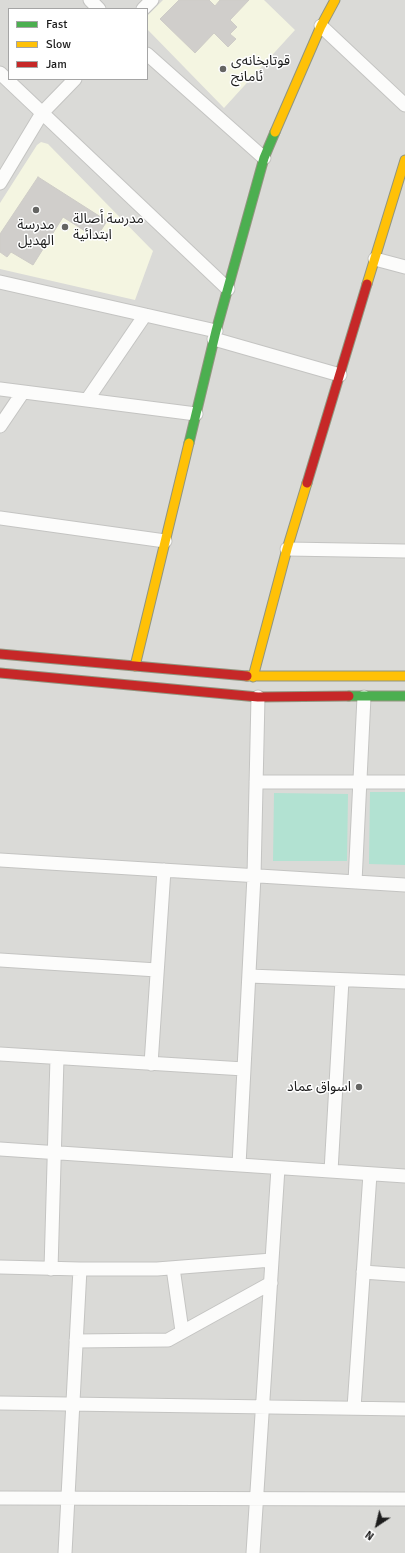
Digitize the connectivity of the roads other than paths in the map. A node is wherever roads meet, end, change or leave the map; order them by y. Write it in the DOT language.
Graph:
graph roads {
  1 [pos="90,0"];
  2 [pos="152,0"];
  3 [pos="335,0"];
  4 [pos="98,8"];
  5 [pos="144,8"];
  6 [pos="322,26"];
  7 [pos="148,55"];
  8 [pos="0,73"];
  9 [pos="74,80"];
  10 [pos="405,104"];
  11 [pos="42,113"];
  12 [pos="264,158"];
  13 [pos="405,160"];
  14 [pos="0,183"];
  15 [pos="375,259"];
  16 [pos="405,267"];
  17 [pos="0,282"];
  18 [pos="228,289"];
  19 [pos="145,315"];
  20 [pos="215,335"];
  21 [pos="340,375"];
  22 [pos="0,389"];
  23 [pos="22,392"];
  24 [pos="87,400"];
  25 [pos="196,414"];
  26 [pos="0,426"];
  27 [pos="0,518"];
  28 [pos="165,541"];
  29 [pos="287,549"];
  30 [pos="405,551"];
  31 [pos="0,654"];
  32 [pos="135,666"];
  33 [pos="192,671"];
  34 [pos="0,673"];
  35 [pos="405,676"];
  36 [pos="253,677"];
  37 [pos="189,692"];
  38 [pos="405,696"];
  39 [pos="258,697"];
  40 [pos="364,697"];
  41 [pos="256,782"];
  42 [pos="360,782"];
  43 [pos="405,782"];
  44 [pos="0,860"];
  45 [pos="164,870"];
  46 [pos="254,876"];
  47 [pos="355,882"];
  48 [pos="405,885"];
  49 [pos="0,960"];
  50 [pos="157,970"];
  51 [pos="249,976"];
  52 [pos="342,980"];
  53 [pos="405,982"];
  54 [pos="0,1054"];
  55 [pos="57,1058"];
  56 [pos="151,1064"];
  57 [pos="244,1069"];
  58 [pos="0,1149"];
  59 [pos="54,1152"];
  60 [pos="239,1166"];
  61 [pos="278,1168"];
  62 [pos="331,1171"];
  63 [pos="370,1174"];
  64 [pos="405,1176"];
  65 [pos="272,1260"];
  66 [pos="0,1267"];
  67 [pos="172,1268"];
  68 [pos="51,1269"];
  69 [pos="80,1269"];
  70 [pos="363,1272"];
  71 [pos="405,1275"];
  72 [pos="271,1282"];
  73 [pos="182,1331"];
  74 [pos="76,1341"];
  75 [pos="0,1403"];
  76 [pos="72,1404"];
  77 [pos="263,1406"];
  78 [pos="354,1408"];
  79 [pos="405,1409"];
  80 [pos="68,1497"];
  81 [pos="0,1498"];
  82 [pos="256,1498"];
  83 [pos="405,1499"];
  84 [pos="65,1553"];
  85 [pos="253,1553"];
  1 -- 4 [label="street"];
  2 -- 5 [label="street"];
  3 -- 6 [label="street"];
  6 -- 10 [label="street"];
  6 -- 12 [label="street"];
  7 -- 12 [label="street"];
  8 -- 11 [label="street"];
  9 -- 11 [label="street"];
  11 -- 14 [label="street"];
  11 -- 18 [label="street"];
  12 -- 18 [label="street"];
  13 -- 15 [label="street"];
  15 -- 16 [label="street"];
  15 -- 21 [label="street"];
  17 -- 19 [label="street"];
  18 -- 20 [label="street"];
  19 -- 20 [label="street"];
  19 -- 24 [label="street"];
  20 -- 21 [label="street"];
  20 -- 25 [label="street"];
  21 -- 29 [label="street"];
  22 -- 23 [label="street"];
  23 -- 24 [label="street"];
  23 -- 26 [label="street"];
  24 -- 25 [label="street"];
  25 -- 28 [label="street"];
  27 -- 28 [label="street"];
  28 -- 32 [label="street"];
  29 -- 30 [label="street"];
  29 -- 36 [label="street"];
  31 -- 32 [label="street"];
  32 -- 33 [label="street"];
  33 -- 36 [label="street"];
  33 -- 37 [label="street"];
  34 -- 37 [label="street"];
  35 -- 36 [label="street"];
  37 -- 39 [label="street"];
  38 -- 40 [label="street"];
  39 -- 40 [label="street"];
  39 -- 41 [label="street"];
  40 -- 42 [label="street"];
  41 -- 42 [label="street"];
  41 -- 46 [label="street"];
  42 -- 43 [label="street"];
  42 -- 47 [label="street"];
  44 -- 45 [label="street"];
  45 -- 46 [label="street"];
  45 -- 50 [label="street"];
  46 -- 47 [label="street"];
  46 -- 51 [label="street"];
  47 -- 48 [label="street"];
  49 -- 50 [label="street"];
  50 -- 56 [label="street"];
  51 -- 52 [label="street"];
  51 -- 57 [label="street"];
  52 -- 53 [label="street"];
  52 -- 62 [label="street"];
  54 -- 55 [label="street"];
  55 -- 56 [label="street"];
  55 -- 59 [label="street"];
  56 -- 57 [label="street"];
  57 -- 60 [label="street"];
  58 -- 59 [label="street"];
  59 -- 60 [label="street"];
  59 -- 68 [label="street"];
  60 -- 61 [label="street"];
  61 -- 62 [label="street"];
  61 -- 65 [label="street"];
  62 -- 63 [label="street"];
  63 -- 64 [label="street"];
  63 -- 70 [label="street"];
  65 -- 67 [label="street"];
  65 -- 72 [label="street"];
  66 -- 68 [label="street"];
  67 -- 69 [label="street"];
  67 -- 73 [label="street"];
  68 -- 69 [label="street"];
  69 -- 74 [label="street"];
  70 -- 71 [label="street"];
  70 -- 78 [label="street"];
  72 -- 73 [label="street"];
  72 -- 77 [label="street"];
  73 -- 74 [label="street"];
  74 -- 76 [label="street"];
  75 -- 76 [label="street"];
  76 -- 77 [label="street"];
  76 -- 80 [label="street"];
  77 -- 78 [label="street"];
  77 -- 82 [label="street"];
  78 -- 79 [label="street"];
  80 -- 81 [label="street"];
  80 -- 82 [label="street"];
  80 -- 84 [label="street"];
  82 -- 83 [label="street"];
  82 -- 85 [label="street"];
}
